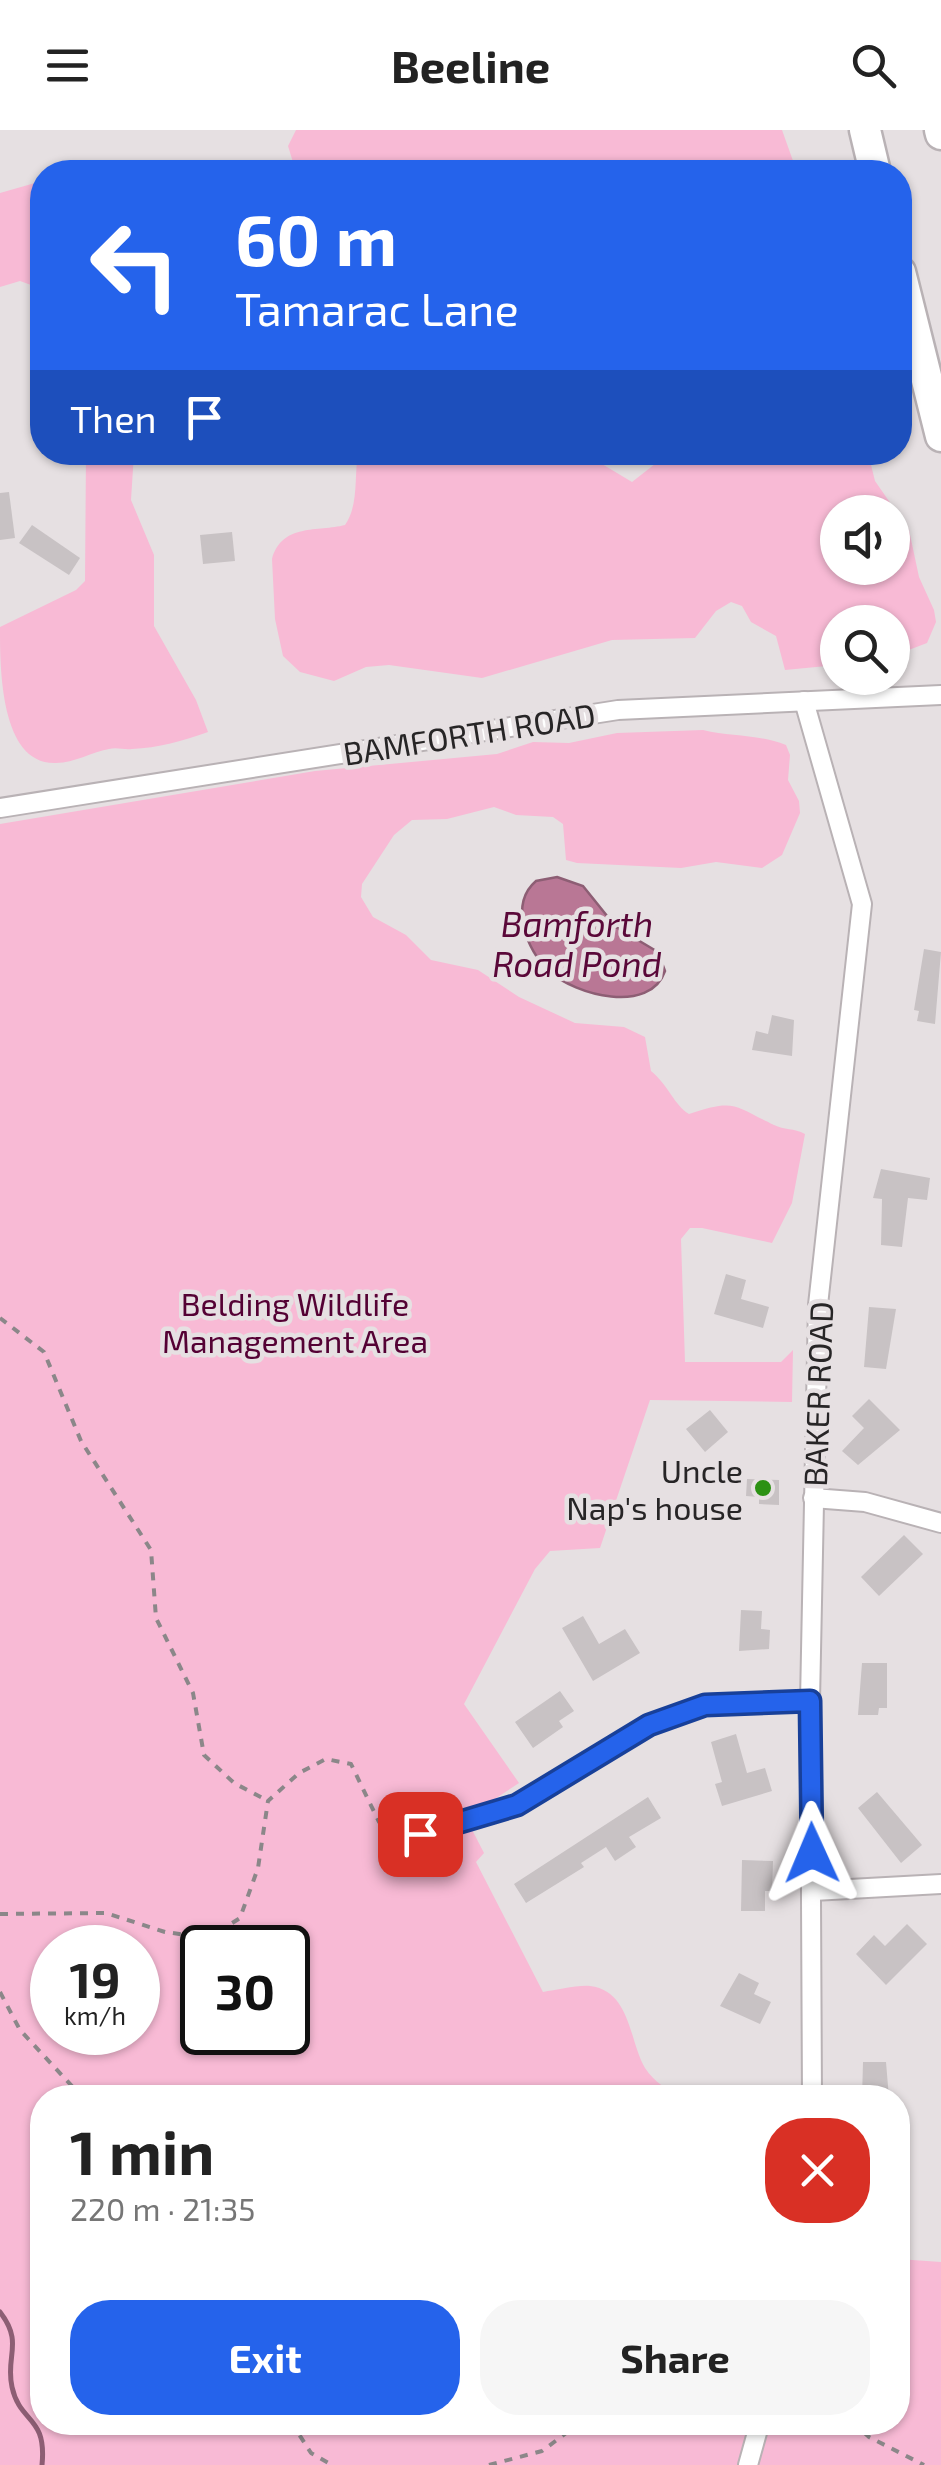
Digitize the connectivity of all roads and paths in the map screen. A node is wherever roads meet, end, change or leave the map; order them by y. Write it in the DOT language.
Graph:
graph roads {
  1 [pos="864,130"];
  2 [pos="872,160"];
  3 [pos="912,320"];
  4 [pos="941,436"];
  5 [pos="941,695"];
  6 [pos="804,701"];
  7 [pos="0,808"];
  8 [pos="0,1318"];
  9 [pos="814,1498"];
  10 [pos="941,1522"];
  11 [pos="810,1701"];
  12 [pos="268,1801"];
  13 [pos="420,1834"];
  14 [pos="941,1884"];
  15 [pos="813,1891"];
  16 [pos="0,1914"];
  17 [pos="0,1992"];
  18 [pos="71,2085"];
  19 [pos="812,2085"];
  20 [pos="300,2435"];
  21 [pos="563,2435"];
  22 [pos="756,2435"];
  23 [pos="868,2435"];
  24 [pos="332,2465"];
  25 [pos="489,2465"];
  26 [pos="748,2465"];
  27 [pos="924,2465"];
  1 -- 2 [label="highway"];
  3 -- 4 [label="highway"];
  5 -- 6 [label="street, BAMFORTH ROAD"];
  6 -- 7 [label="street, BAMFORTH ROAD"];
  6 -- 9 [label="street, BAKER ROAD"];
  8 -- 12 [label="path"];
  9 -- 10 [label="street"];
  9 -- 11 [label="street, BAKER ROAD"];
  11 -- 13 [label="street"];
  11 -- 15 [label="street, BAKER ROAD"];
  12 -- 13 [label="path"];
  12 -- 16 [label="path"];
  14 -- 15 [label="street"];
  15 -- 19 [label="street, BAKER ROAD"];
  17 -- 18 [label="path"];
  20 -- 24 [label="path"];
  21 -- 25 [label="path"];
  22 -- 26 [label="street"];
  23 -- 27 [label="path"];
}
